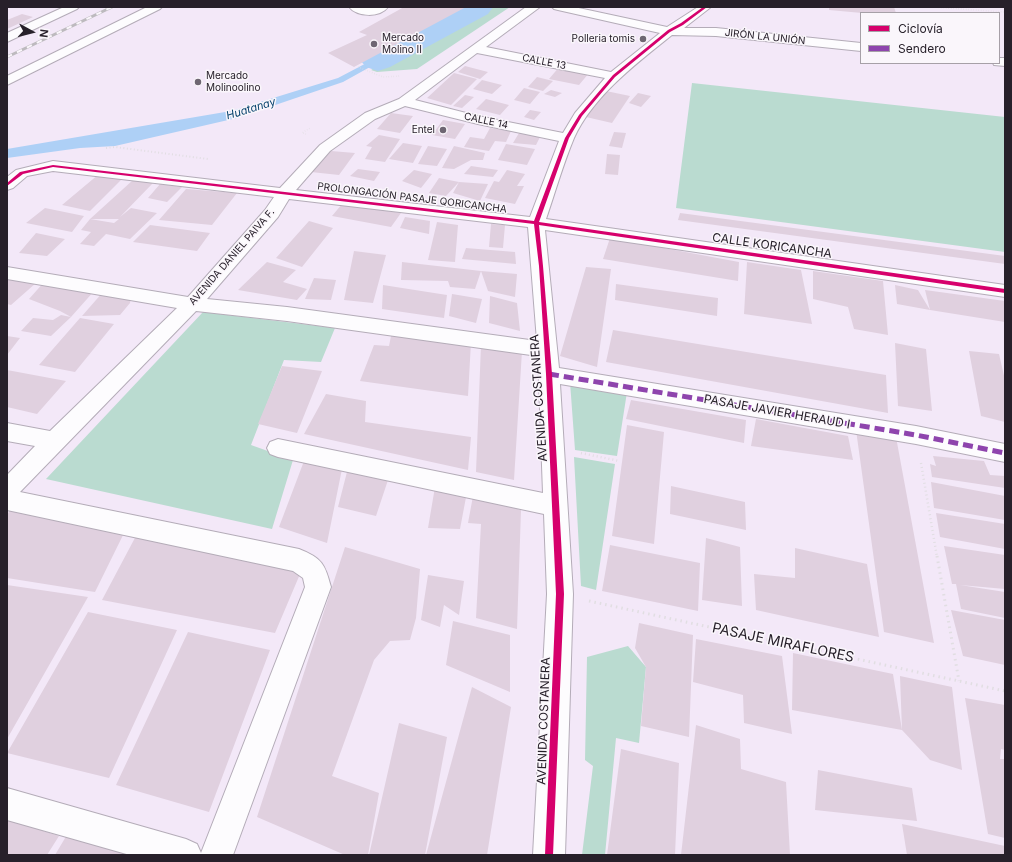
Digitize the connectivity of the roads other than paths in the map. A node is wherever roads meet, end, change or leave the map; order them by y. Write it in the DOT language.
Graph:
graph roads {
  1 [pos="73,7"];
  2 [pos="156,7"];
  3 [pos="356,7"];
  4 [pos="382,7"];
  5 [pos="534,7"];
  6 [pos="558,7"];
  7 [pos="704,7"];
  8 [pos="669,31"];
  9 [pos="7,38"];
  10 [pos="860,47"];
  11 [pos="475,48"];
  12 [pos="614,76"];
  13 [pos="7,81"];
  14 [pos="404,102"];
  15 [pos="567,138"];
  16 [pos="7,185"];
  17 [pos="285,192"];
  18 [pos="536,223"];
  19 [pos="7,272"];
  20 [pos="1005,291"];
  21 [pos="192,304"];
  22 [pos="548,362"];
  23 [pos="7,432"];
  24 [pos="54,441"];
  25 [pos="278,448"];
  26 [pos="1005,453"];
  27 [pos="7,490"];
  28 [pos="7,500"];
  29 [pos="556,506"];
  30 [pos="7,804"];
  31 [pos="186,855"];
  32 [pos="217,855"];
  33 [pos="549,855"];
  1 -- 9 [label="street"];
  2 -- 13 [label="street"];
  3 -- 4 [label="street"];
  5 -- 11 [label="street, AVENIDA DANIEL PAIVA F."];
  6 -- 8 [label="street, JIRÓN LA UNIÓN"];
  7 -- 8 [label="street, AVENIDA COSTANERA"];
  8 -- 10 [label="street, JIRÓN LA UNIÓN"];
  8 -- 12 [label="street, AVENIDA COSTANERA"];
  11 -- 12 [label="street, CALLE 13"];
  11 -- 14 [label="street, AVENIDA DANIEL PAIVA F."];
  12 -- 15 [label="street, AVENIDA COSTANERA"];
  14 -- 15 [label="street, CALLE 14"];
  14 -- 17 [label="street, AVENIDA DANIEL PAIVA F."];
  15 -- 18 [label="street, AVENIDA COSTANERA"];
  16 -- 17 [label="street, PROLONGACIÓN PASAJE QORICANCHA"];
  17 -- 18 [label="street, PROLONGACIÓN PASAJE QORICANCHA"];
  17 -- 21 [label="street, AVENIDA DANIEL PAIVA F."];
  18 -- 20 [label="street, CALLE KORICANCHA"];
  18 -- 22 [label="street, AVENIDA COSTANERA"];
  19 -- 21 [label="street, PASAJE JAVIER HERAUD I"];
  21 -- 22 [label="street, PASAJE JAVIER HERAUD I"];
  21 -- 24 [label="street, AVENIDA DANIEL PAIVA F."];
  22 -- 26 [label="street, PASAJE JAVIER HERAUD I"];
  22 -- 29 [label="street, AVENIDA COSTANERA"];
  23 -- 24 [label="street"];
  24 -- 27 [label="street, AVENIDA DANIEL PAIVA F."];
  25 -- 29 [label="street"];
  28 -- 32 [label="street"];
  29 -- 33 [label="street, AVENIDA COSTANERA"];
  30 -- 31 [label="street"];
}
